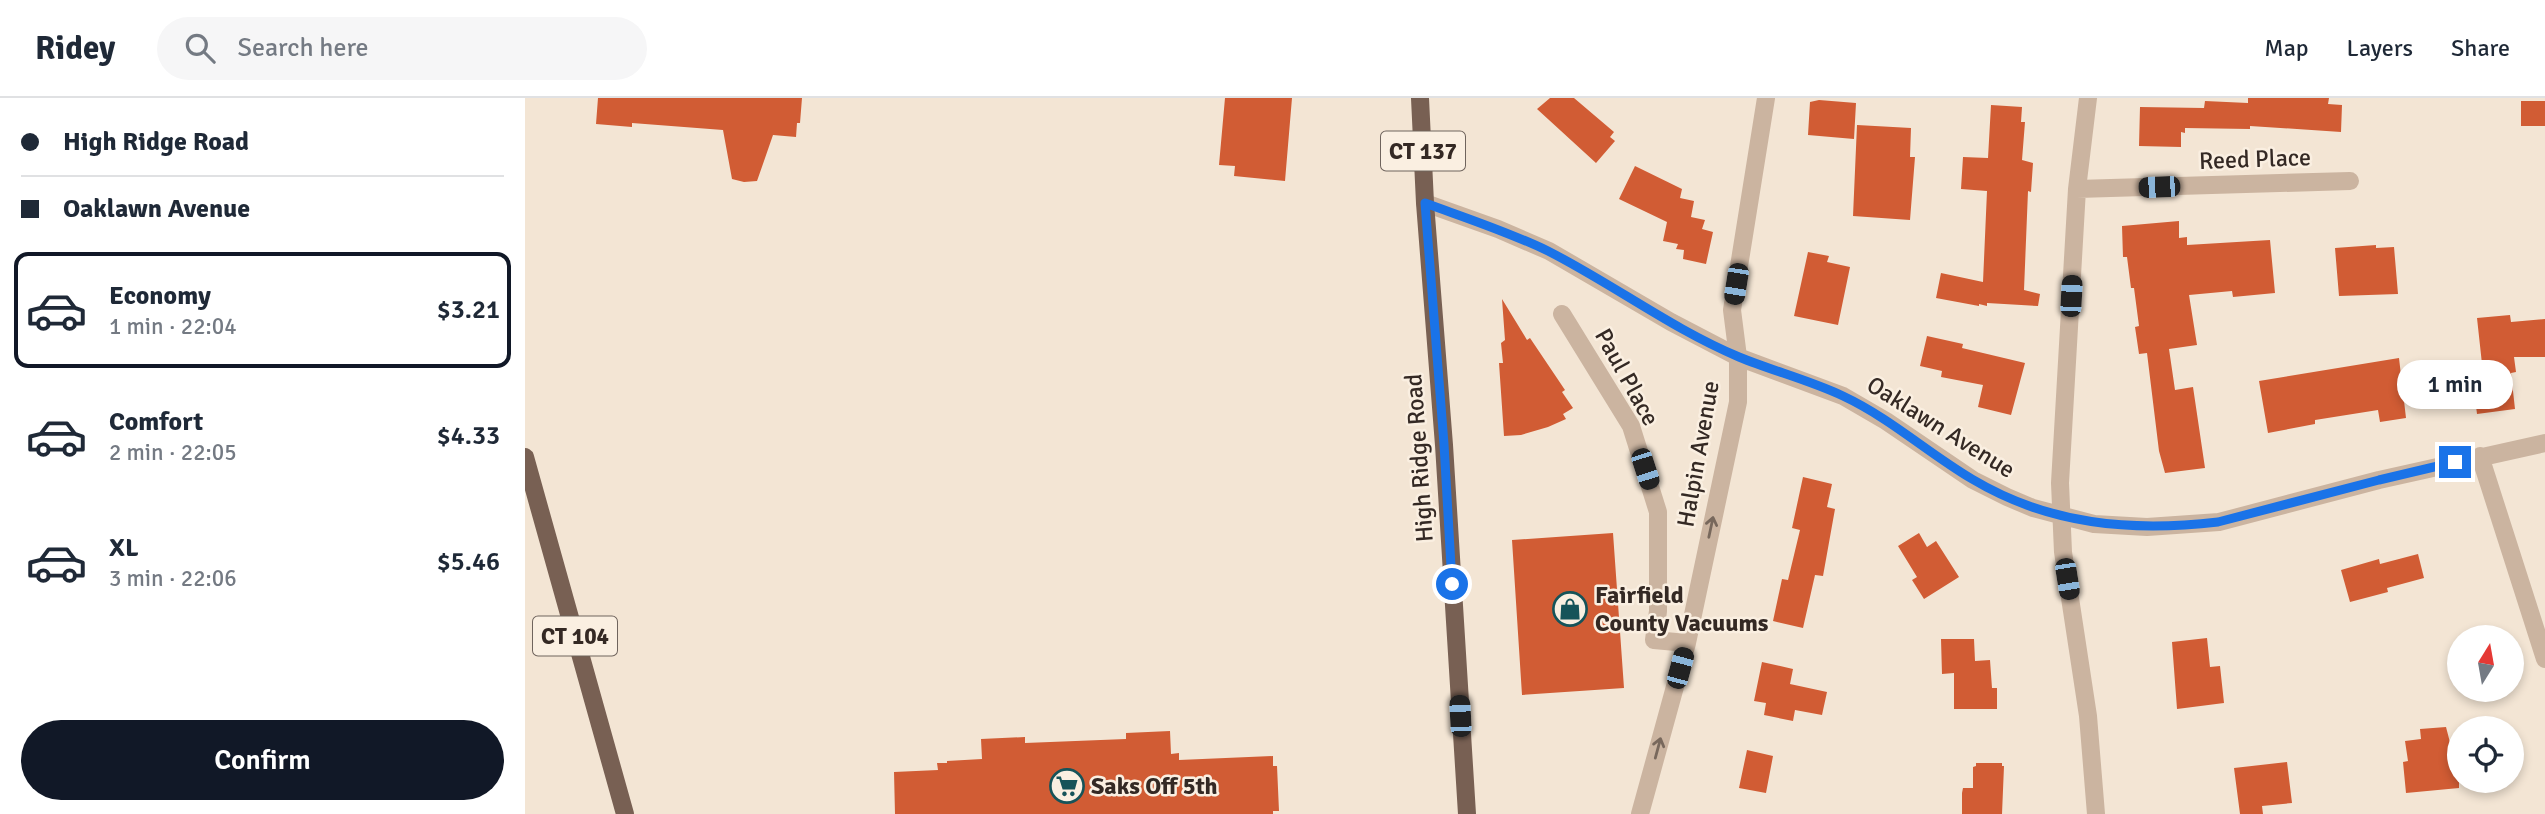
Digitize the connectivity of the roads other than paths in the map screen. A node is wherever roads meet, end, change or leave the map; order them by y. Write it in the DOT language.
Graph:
graph roads {
  1 [pos="1420,98"];
  2 [pos="1766,98"];
  3 [pos="2088,98"];
  4 [pos="2350,181"];
  5 [pos="2077,189"];
  6 [pos="1425,203"];
  7 [pos="1562,314"];
  8 [pos="1738,357"];
  9 [pos="2545,443"];
  10 [pos="2480,456"];
  11 [pos="525,457"];
  12 [pos="2061,516"];
  13 [pos="1687,643"];
  14 [pos="2545,659"];
  15 [pos="625,814"];
  16 [pos="1467,814"];
  17 [pos="1640,814"];
  18 [pos="2096,814"];
  1 -- 6 [label="main road, High Ridge Road / CT 137"];
  2 -- 8 [label="street, Halpin Avenue"];
  3 -- 5 [label="street"];
  4 -- 5 [label="street, Reed Place"];
  5 -- 12 [label="street"];
  6 -- 8 [label="street, Oaklawn Avenue"];
  6 -- 16 [label="main road, High Ridge Road / CT 137"];
  7 -- 13 [label="street, Paul Place"];
  8 -- 12 [label="street, Oaklawn Avenue"];
  13 -- 8 [label="street, Halpin Avenue, one-way"];
  9 -- 10 [label="street, Oaklawn Avenue"];
  10 -- 12 [label="street, Oaklawn Avenue"];
  10 -- 14 [label="street"];
  11 -- 15 [label="main road, CT 104"];
  12 -- 18 [label="street"];
  17 -- 13 [label="street, Halpin Avenue, one-way"];
}
